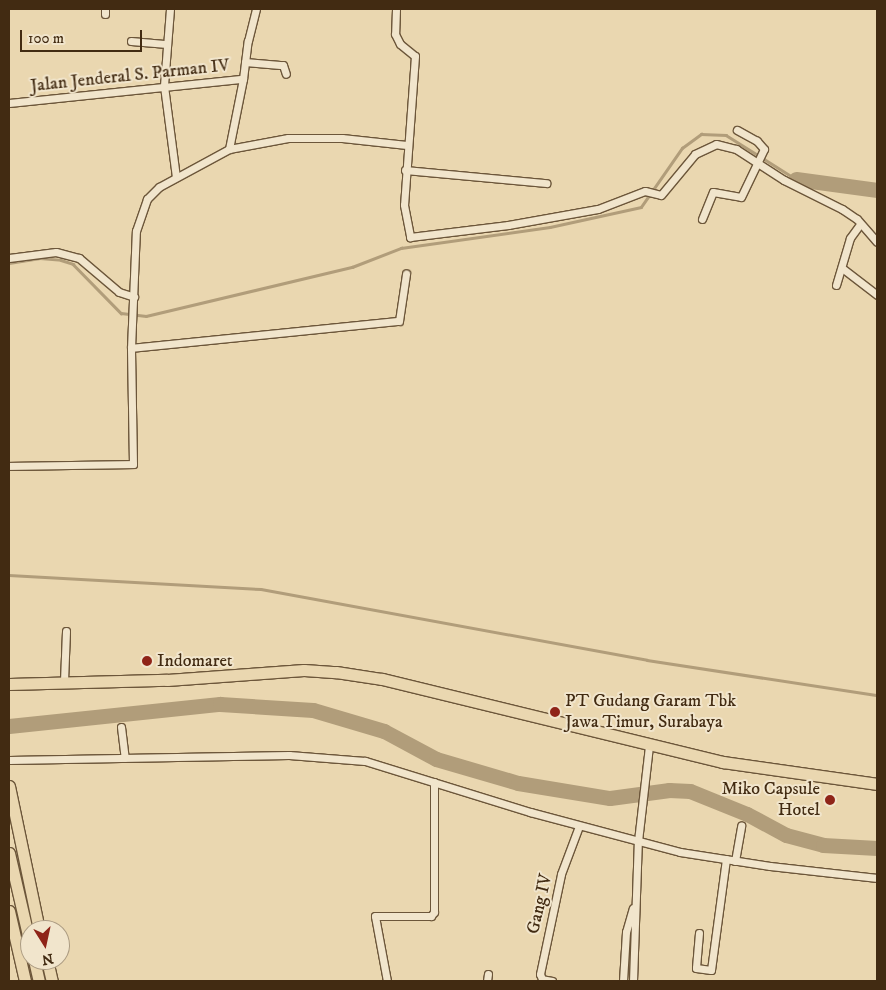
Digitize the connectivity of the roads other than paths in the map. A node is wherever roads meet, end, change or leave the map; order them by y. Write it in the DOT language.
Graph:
graph roads {
  1 [pos="170,9"];
  2 [pos="256,9"];
  3 [pos="396,9"];
  4 [pos="131,41"];
  5 [pos="167,44"];
  6 [pos="245,62"];
  7 [pos="286,74"];
  8 [pos="243,79"];
  9 [pos="164,86"];
  10 [pos="9,103"];
  11 [pos="737,130"];
  12 [pos="407,145"];
  13 [pos="229,150"];
  14 [pos="756,162"];
  15 [pos="405,170"];
  16 [pos="176,177"];
  17 [pos="546,183"];
  18 [pos="702,219"];
  19 [pos="859,221"];
  20 [pos="877,242"];
  21 [pos="9,258"];
  22 [pos="842,268"];
  23 [pos="406,274"];
  24 [pos="836,285"];
  25 [pos="877,295"];
  26 [pos="134,297"];
  27 [pos="131,348"];
  28 [pos="9,466"];
  29 [pos="66,631"];
  30 [pos="9,677"];
  31 [pos="64,681"];
  32 [pos="30,682"];
  33 [pos="9,684"];
  34 [pos="9,692"];
  35 [pos="121,727"];
  36 [pos="649,746"];
  37 [pos="125,758"];
  38 [pos="9,760"];
  39 [pos="434,782"];
  40 [pos="877,784"];
  41 [pos="9,786"];
  42 [pos="578,826"];
  43 [pos="741,826"];
  44 [pos="638,841"];
  45 [pos="9,853"];
  46 [pos="726,859"];
  47 [pos="735,861"];
  48 [pos="877,878"];
  49 [pos="637,893"];
  50 [pos="9,911"];
  51 [pos="24,920"];
  52 [pos="37,920"];
  53 [pos="699,933"];
  54 [pos="25,981"];
  55 [pos="387,981"];
  56 [pos="552,981"];
  57 [pos="623,981"];
  58 [pos="633,981"];
  1 -- 5 [label="street"];
  2 -- 6 [label="street, Jalan Jenderal S. Parman IV"];
  3 -- 12 [label="street"];
  4 -- 5 [label="street"];
  5 -- 9 [label="street"];
  6 -- 7 [label="street"];
  6 -- 8 [label="street, Jalan Jenderal S. Parman IV"];
  8 -- 9 [label="street, Jalan Jenderal S. Parman IV"];
  8 -- 13 [label="street"];
  9 -- 10 [label="street, Jalan Jenderal S. Parman IV"];
  9 -- 16 [label="street"];
  11 -- 14 [label="street"];
  12 -- 13 [label="street"];
  12 -- 15 [label="street"];
  13 -- 16 [label="street"];
  14 -- 15 [label="street"];
  14 -- 18 [label="street"];
  14 -- 19 [label="street"];
  15 -- 17 [label="street"];
  16 -- 26 [label="street"];
  19 -- 20 [label="street"];
  19 -- 22 [label="street"];
  21 -- 26 [label="street"];
  22 -- 24 [label="street"];
  22 -- 25 [label="street"];
  23 -- 27 [label="street"];
  26 -- 27 [label="street"];
  27 -- 28 [label="street"];
  29 -- 31 [label="street"];
  30 -- 32 [label="highway"];
  31 -- 32 [label="highway"];
  31 -- 36 [label="highway"];
  32 -- 33 [label="highway"];
  32 -- 34 [label="highway"];
  35 -- 37 [label="street"];
  36 -- 40 [label="highway"];
  36 -- 44 [label="street"];
  37 -- 38 [label="street"];
  37 -- 39 [label="street"];
  39 -- 42 [label="street"];
  39 -- 55 [label="street"];
  41 -- 52 [label="highway"];
  42 -- 44 [label="street"];
  42 -- 56 [label="street, Gang IV"];
  43 -- 47 [label="street"];
  44 -- 46 [label="street"];
  44 -- 49 [label="street"];
  45 -- 51 [label="highway"];
  46 -- 47 [label="street"];
  46 -- 53 [label="street"];
  47 -- 48 [label="street"];
  49 -- 57 [label="street"];
  49 -- 58 [label="street"];
  50 -- 54 [label="highway"];
}
